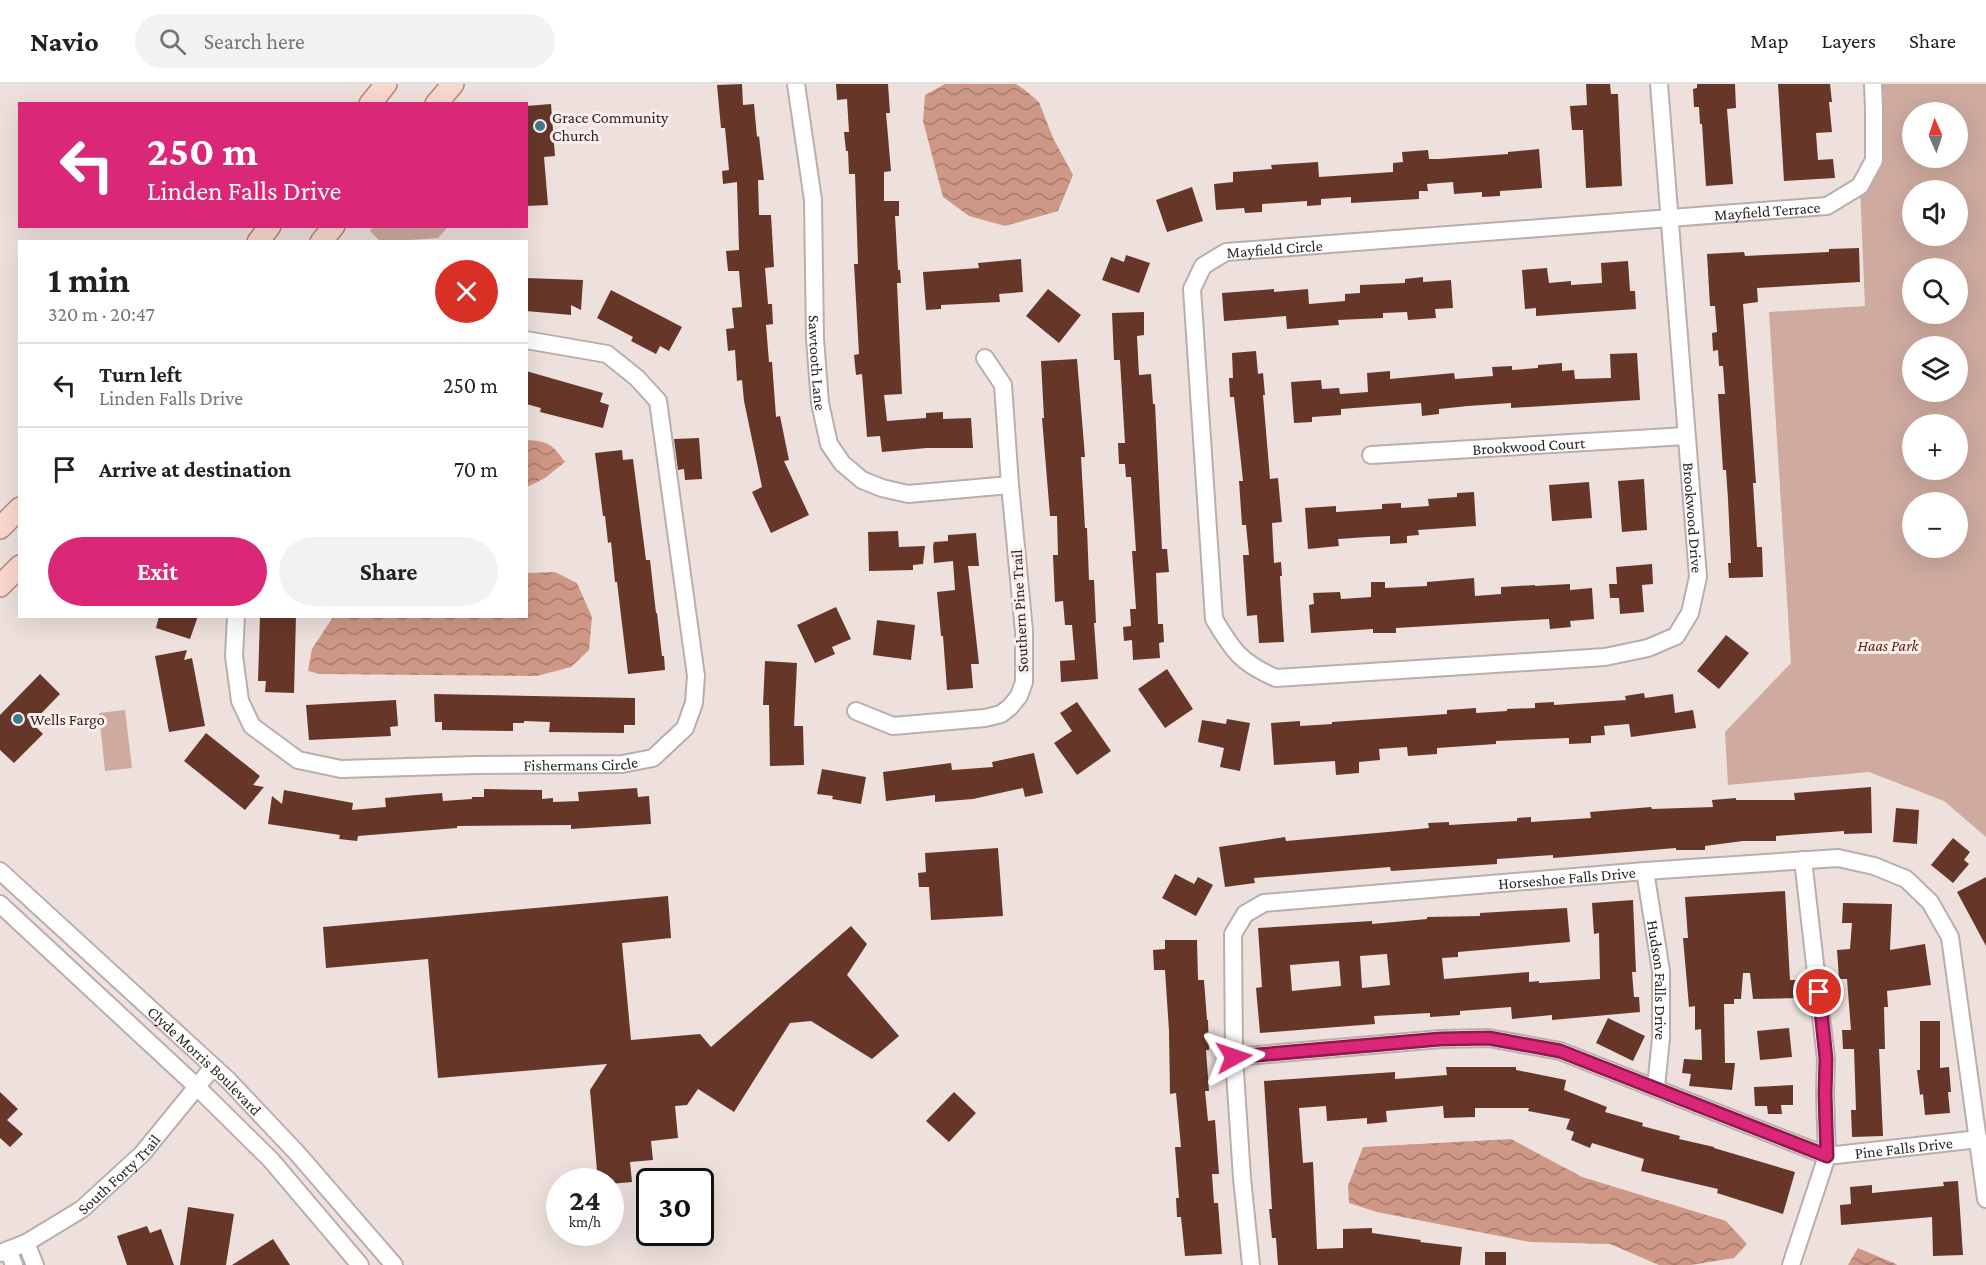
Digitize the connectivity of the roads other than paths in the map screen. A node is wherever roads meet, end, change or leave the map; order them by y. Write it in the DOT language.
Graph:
graph roads {
  1 [pos="386,84"];
  2 [pos="453,84"];
  3 [pos="796,84"];
  4 [pos="1659,84"];
  5 [pos="1872,84"];
  6 [pos="372,102"];
  7 [pos="438,102"];
  8 [pos="1670,219"];
  9 [pos="332,228"];
  10 [pos="323,240"];
  11 [pos="528,340"];
  12 [pos="984,358"];
  13 [pos="1686,436"];
  14 [pos="1371,455"];
  15 [pos="1010,485"];
  16 [pos="18,510"];
  17 [pos="0,528"];
  18 [pos="18,568"];
  19 [pos="0,586"];
  20 [pos="236,618"];
  21 [pos="1233,651"];
  22 [pos="856,711"];
  23 [pos="1803,860"];
  24 [pos="0,871"];
  25 [pos="1645,871"];
  26 [pos="0,904"];
  27 [pos="1234,1057"];
  28 [pos="213,1067"];
  29 [pos="197,1087"];
  30 [pos="1656,1087"];
  31 [pos="1979,1139"];
  32 [pos="1827,1156"];
  33 [pos="1986,1199"];
  34 [pos="26,1243"];
  35 [pos="8,1256"];
  36 [pos="35,1265"];
  37 [pos="360,1265"];
  38 [pos="394,1265"];
  39 [pos="1251,1265"];
  40 [pos="1791,1265"];
  1 -- 6 [label="main road"];
  2 -- 7 [label="main road"];
  3 -- 15 [label="street, Sawtooth Lane"];
  4 -- 8 [label="street, Brookwood Drive"];
  5 -- 8 [label="street, Mayfield Terrace"];
  8 -- 13 [label="street, Brookwood Drive"];
  8 -- 21 [label="street, Mayfield Circle"];
  9 -- 10 [label="main road"];
  11 -- 20 [label="street, Fishermans Circle"];
  12 -- 15 [label="street, Southern Pine Trail"];
  13 -- 14 [label="street, Brookwood Court"];
  13 -- 21 [label="street, Brookwood Drive"];
  15 -- 22 [label="street, Southern Pine Trail"];
  16 -- 17 [label="main road"];
  18 -- 19 [label="main road"];
  23 -- 25 [label="street, Horseshoe Falls Drive"];
  23 -- 31 [label="street, Horseshoe Falls Drive"];
  23 -- 32 [label="street"];
  24 -- 28 [label="street, Clyde Morris Boulevard"];
  25 -- 27 [label="street, Horseshoe Falls Drive"];
  25 -- 30 [label="street, Hudson Falls Drive"];
  26 -- 29 [label="street, Clyde Morris Boulevard"];
  27 -- 30 [label="street"];
  27 -- 39 [label="street, Horseshoe Falls Drive"];
  28 -- 29 [label="street, South Forty Trail"];
  28 -- 38 [label="street, Clyde Morris Boulevard"];
  29 -- 34 [label="street, South Forty Trail"];
  29 -- 37 [label="street, Clyde Morris Boulevard"];
  30 -- 32 [label="street"];
  31 -- 32 [label="street, Pine Falls Drive"];
  31 -- 33 [label="street, Horseshoe Falls Drive"];
  32 -- 40 [label="street"];
  34 -- 35 [label="street, South Forty Trail"];
  34 -- 36 [label="street"];
}
